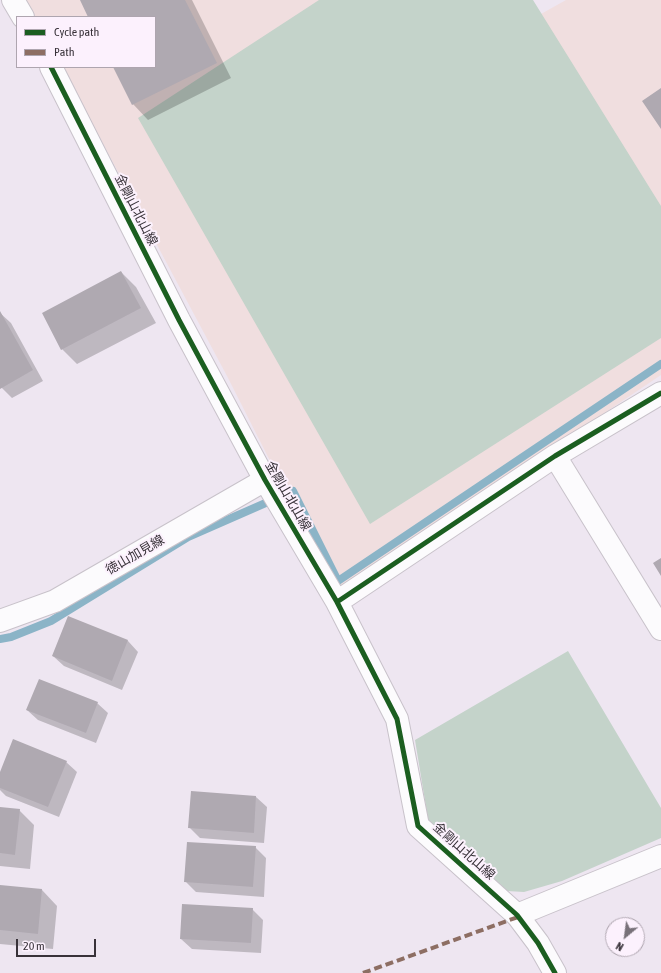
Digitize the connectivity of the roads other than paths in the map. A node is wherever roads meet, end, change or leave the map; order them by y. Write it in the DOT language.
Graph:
graph roads {
  1 [pos="13,0"];
  2 [pos="22,16"];
  3 [pos="52,68"];
  4 [pos="661,393"];
  5 [pos="555,456"];
  6 [pos="264,480"];
  7 [pos="337,602"];
  8 [pos="0,621"];
  9 [pos="661,629"];
  10 [pos="661,856"];
  11 [pos="517,915"];
  12 [pos="554,973"];
  1 -- 2 [label="street"];
  3 -- 6 [label="street, 金剛山北山線"];
  4 -- 5 [label="street"];
  5 -- 7 [label="street"];
  5 -- 9 [label="street"];
  6 -- 7 [label="street, 金剛山北山線"];
  6 -- 8 [label="street, 徳山加見線"];
  7 -- 11 [label="street, 金剛山北山線"];
  10 -- 11 [label="street"];
  11 -- 12 [label="street, 金剛山北山線"];
}
